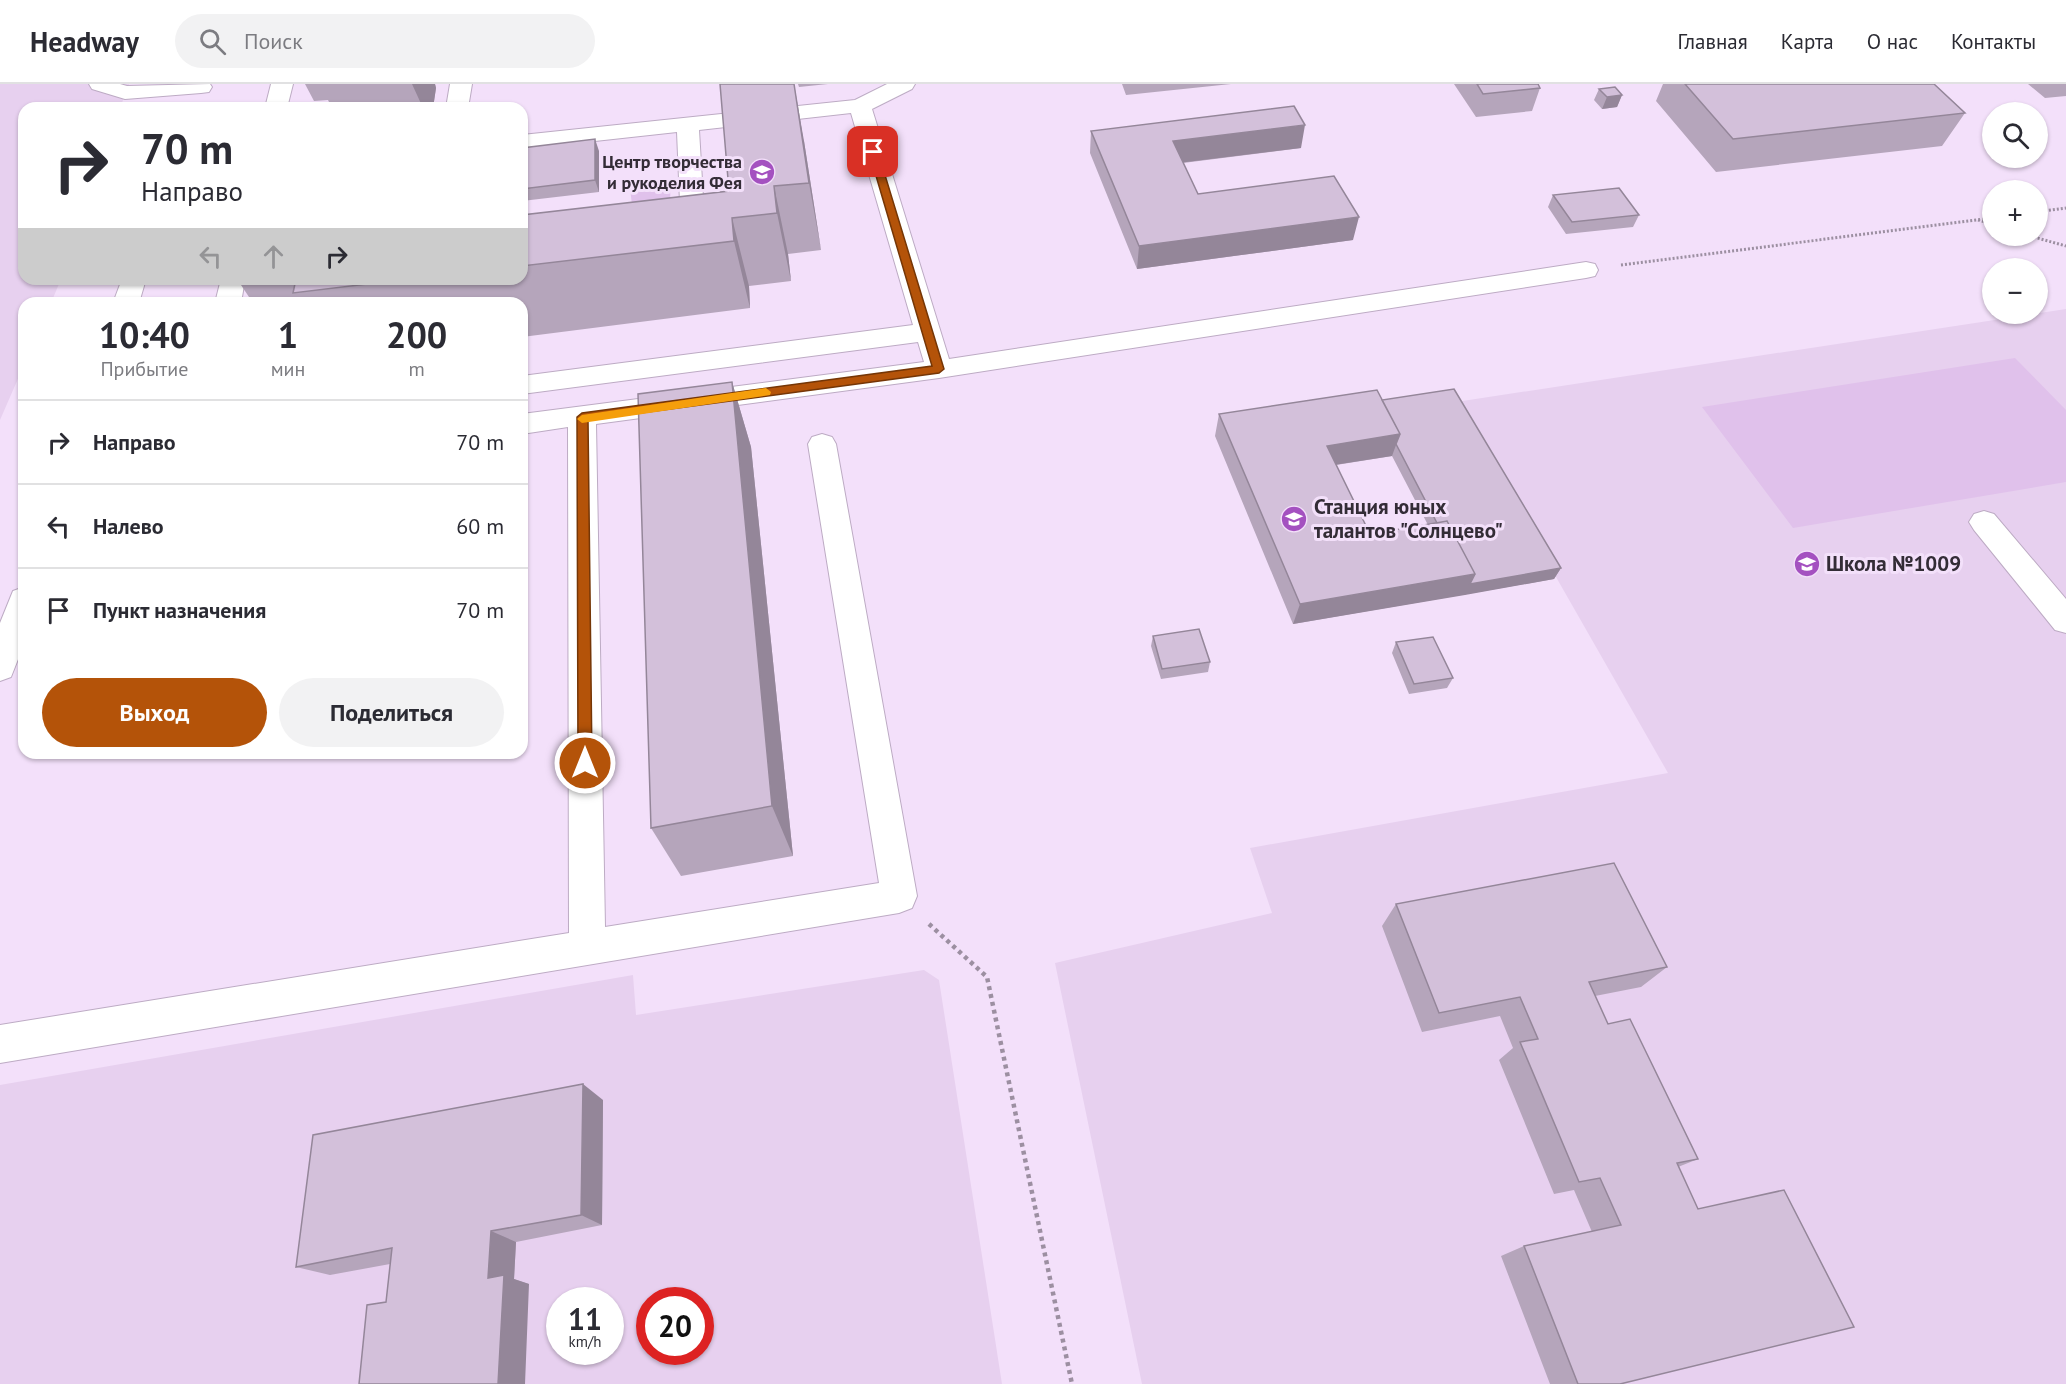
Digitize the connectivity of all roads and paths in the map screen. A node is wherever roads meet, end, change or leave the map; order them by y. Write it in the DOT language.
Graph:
graph roads {
  1 [pos="100,84"];
  2 [pos="282,84"];
  3 [pos="461,84"];
  4 [pos="904,84"];
  5 [pos="202,86"];
  6 [pos="196,102"];
  7 [pos="278,102"];
  8 [pos="458,102"];
  9 [pos="860,106"];
  10 [pos="688,124"];
  11 [pos="528,141"];
  12 [pos="2066,208"];
  13 [pos="2048,210"];
  14 [pos="1982,219"];
  15 [pos="1976,220"];
  16 [pos="1982,222"];
  17 [pos="659,235"];
  18 [pos="2048,241"];
  19 [pos="2066,246"];
  20 [pos="1586,270"];
  21 [pos="928,332"];
  22 [pos="939,369"];
  23 [pos="528,384"];
  24 [pos="582,417"];
  25 [pos="528,423"];
  26 [pos="822,444"];
  27 [pos="1984,522"];
  28 [pos="18,616"];
  29 [pos="2066,621"];
  30 [pos="0,668"];
  31 [pos="898,897"];
  32 [pos="587,948"];
  33 [pos="0,1044"];
  34 [pos="1072,1384"];
  1 -- 5 [label="street"];
  2 -- 7 [label="street"];
  3 -- 8 [label="street"];
  4 -- 9 [label="street"];
  5 -- 6 [label="street"];
  9 -- 10 [label="street"];
  9 -- 21 [label="street"];
  10 -- 11 [label="street"];
  10 -- 17 [label="street"];
  12 -- 13 [label="path"];
  14 -- 15 [label="path"];
  15 -- 16 [label="path"];
  15 -- 20 [label="path"];
  18 -- 19 [label="path"];
  20 -- 22 [label="street"];
  21 -- 22 [label="street"];
  21 -- 23 [label="street"];
  22 -- 24 [label="street"];
  24 -- 25 [label="street"];
  24 -- 32 [label="street"];
  26 -- 31 [label="street"];
  27 -- 29 [label="street"];
  28 -- 30 [label="street"];
  31 -- 32 [label="street"];
  31 -- 34 [label="path"];
  32 -- 33 [label="street"];
}
